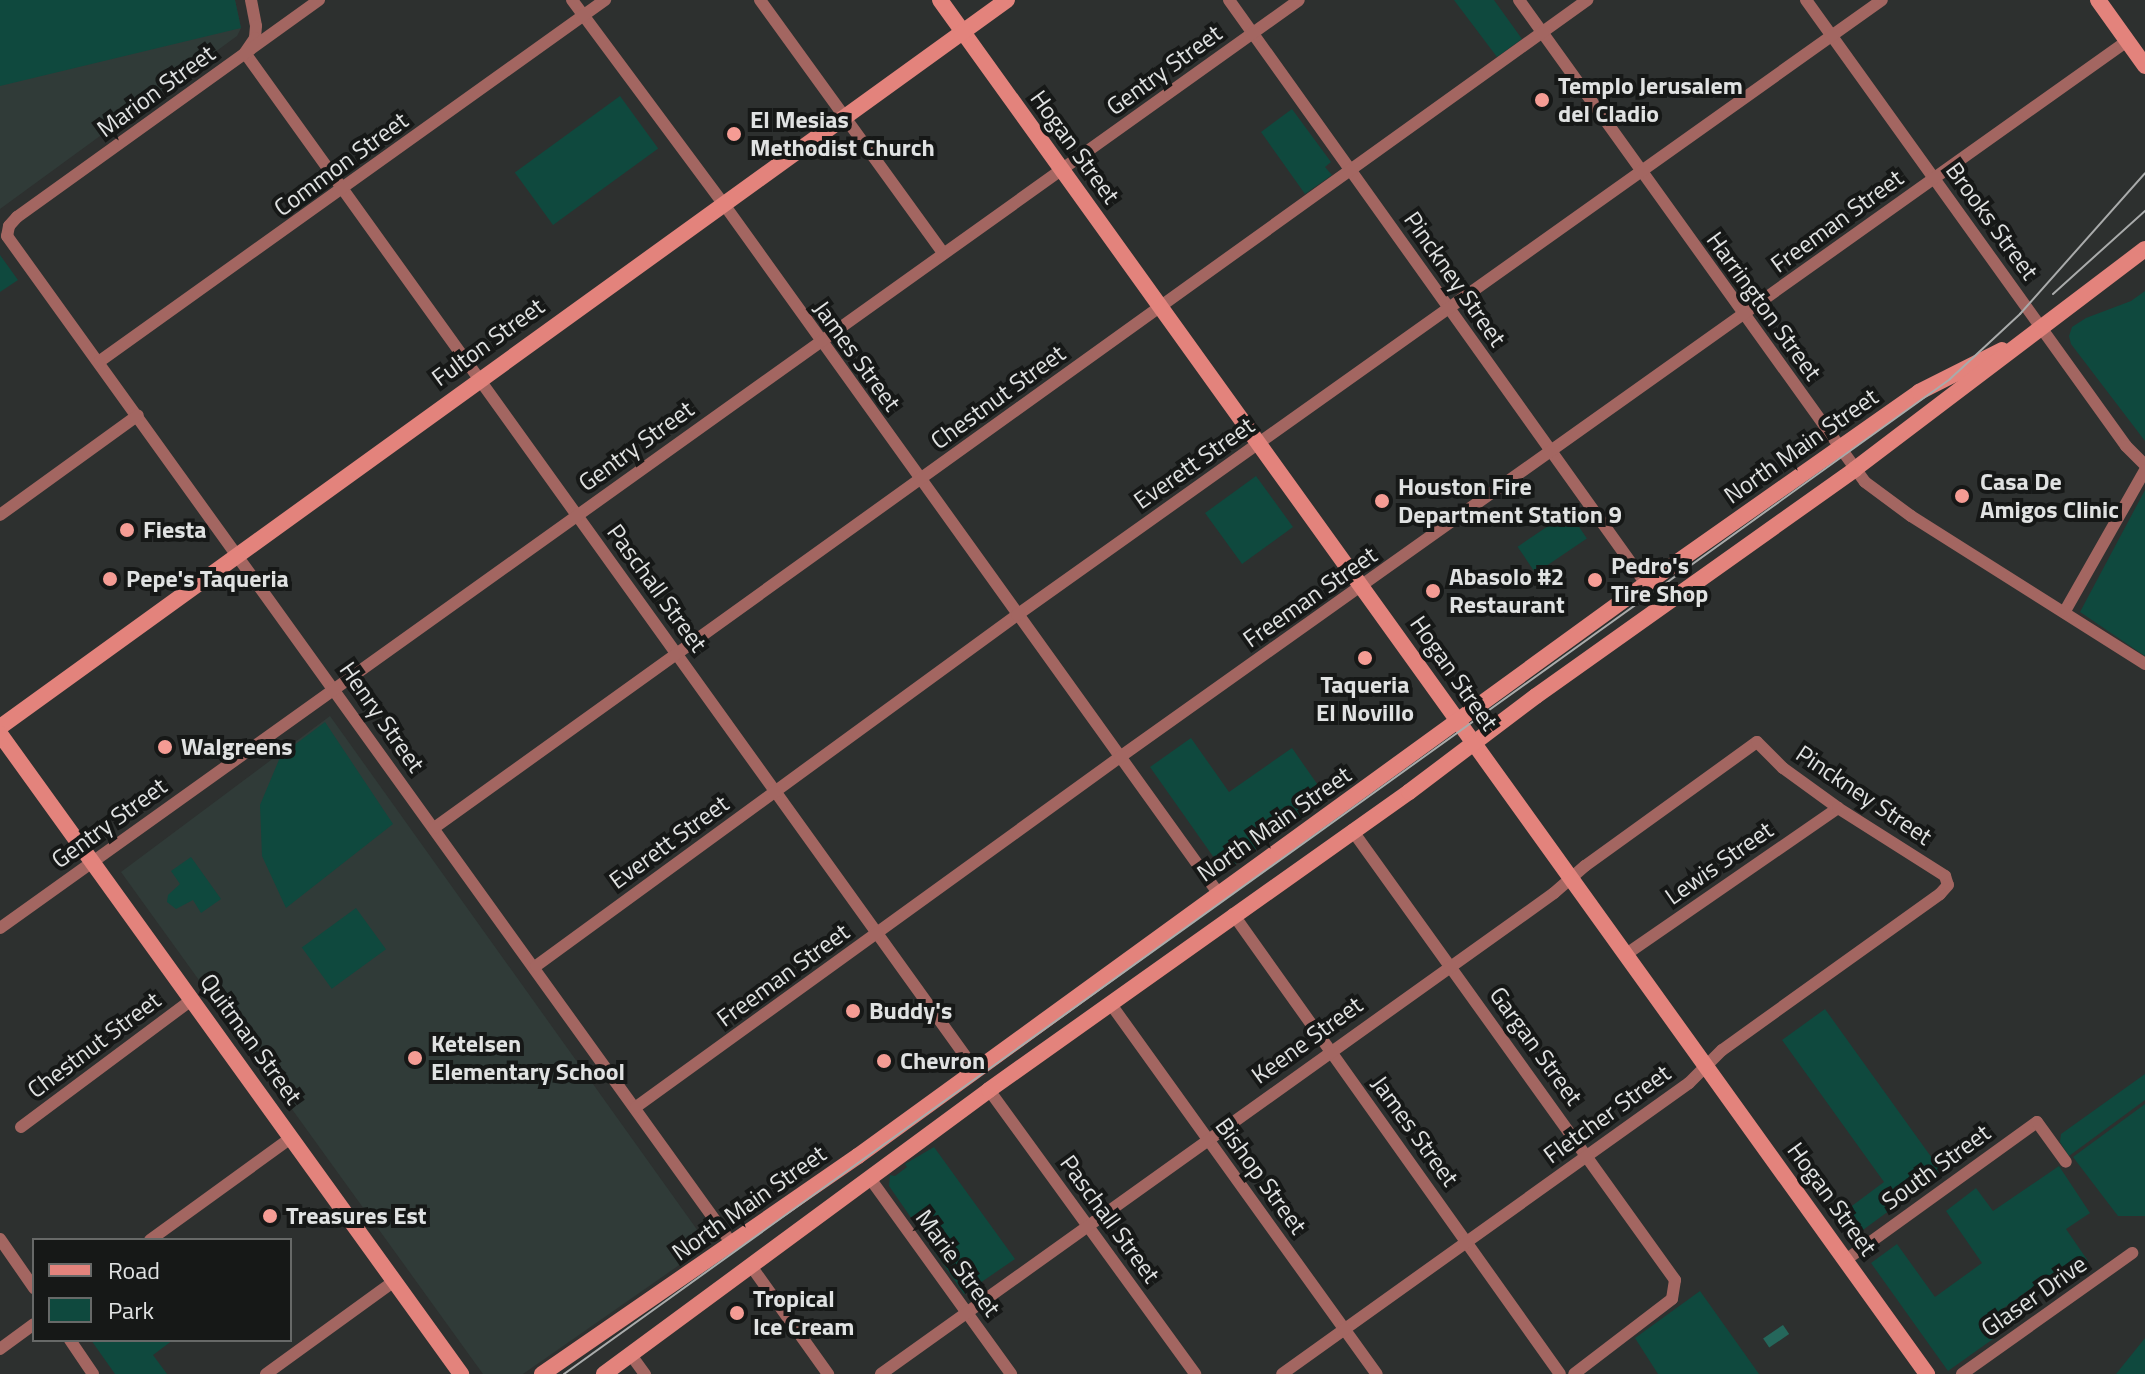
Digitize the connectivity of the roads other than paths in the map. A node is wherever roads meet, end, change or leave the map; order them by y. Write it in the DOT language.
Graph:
graph roads {
  1 [pos="251,0"];
  2 [pos="319,0"];
  3 [pos="572,0"];
  4 [pos="605,0"];
  5 [pos="760,0"];
  6 [pos="940,0"];
  7 [pos="1007,0"];
  8 [pos="1229,0"];
  9 [pos="1299,0"];
  10 [pos="1519,0"];
  11 [pos="1587,0"];
  12 [pos="1806,0"];
  13 [pos="1882,0"];
  14 [pos="2098,0"];
  15 [pos="583,16"];
  16 [pos="963,32"];
  17 [pos="1253,33"];
  18 [pos="1542,33"];
  19 [pos="1832,35"];
  20 [pos="2127,41"];
  21 [pos="245,53"];
  22 [pos="2145,66"];
  23 [pos="844,117"];
  24 [pos="1062,170"];
  25 [pos="1351,170"];
  26 [pos="1640,170"];
  27 [pos="1933,177"];
  28 [pos="343,189"];
  29 [pos="723,203"];
  30 [pos="17,217"];
  31 [pos="2145,249"];
  32 [pos="943,253"];
  33 [pos="1161,307"];
  34 [pos="1448,307"];
  35 [pos="1744,315"];
  36 [pos="2042,327"];
  37 [pos="818,340"];
  38 [pos="100,361"];
  39 [pos="480,378"];
  40 [pos="138,415"];
  41 [pos="1260,444"];
  42 [pos="1840,449"];
  43 [pos="1552,452"];
  44 [pos="2145,467"];
  45 [pos="1855,469"];
  46 [pos="920,480"];
  47 [pos="0,515"];
  48 [pos="578,516"];
  49 [pos="239,554"];
  50 [pos="1646,584"];
  51 [pos="1363,587"];
  52 [pos="2065,611"];
  53 [pos="1017,615"];
  54 [pos="677,655"];
  55 [pos="2145,664"];
  56 [pos="335,689"];
  57 [pos="1458,721"];
  58 [pos="0,727"];
  59 [pos="0,734"];
  60 [pos="1757,742"];
  61 [pos="1475,744"];
  62 [pos="1120,757"];
  63 [pos="776,792"];
  64 [pos="1838,808"];
  65 [pos="434,828"];
  66 [pos="1352,830"];
  67 [pos="93,861"];
  68 [pos="1570,878"];
  69 [pos="1947,880"];
  70 [pos="1218,893"];
  71 [pos="1233,914"];
  72 [pos="0,928"];
  73 [pos="877,933"];
  74 [pos="1625,955"];
  75 [pos="1450,965"];
  76 [pos="536,966"];
  77 [pos="193,999"];
  78 [pos="1110,1003"];
  79 [pos="1330,1051"];
  80 [pos="1705,1066"];
  81 [pos="976,1071"];
  82 [pos="989,1090"];
  83 [pos="636,1107"];
  84 [pos="21,1127"];
  85 [pos="291,1138"];
  86 [pos="1206,1139"];
  87 [pos="1588,1156"];
  88 [pos="2066,1162"];
  89 [pos="869,1177"];
  90 [pos="1087,1224"];
  91 [pos="153,1238"];
  92 [pos="0,1239"];
  93 [pos="1467,1242"];
  94 [pos="732,1244"];
  95 [pos="2132,1253"];
  96 [pos="1847,1259"];
  97 [pos="751,1266"];
  98 [pos="393,1282"];
  99 [pos="32,1285"];
  100 [pos="965,1311"];
  101 [pos="32,1325"];
  102 [pos="1344,1329"];
  103 [pos="71,1342"];
  104 [pos="0,1349"];
  105 [pos="631,1355"];
  106 [pos="93,1374"];
  107 [pos="266,1374"];
  108 [pos="461,1374"];
  109 [pos="542,1374"];
  110 [pos="604,1374"];
  111 [pos="645,1374"];
  112 [pos="828,1374"];
  113 [pos="881,1374"];
  114 [pos="1011,1374"];
  115 [pos="1195,1374"];
  116 [pos="1282,1374"];
  117 [pos="1377,1374"];
  118 [pos="1560,1374"];
  119 [pos="1574,1374"];
  120 [pos="1927,1374"];
  121 [pos="1962,1374"];
  1 -- 21 [label="street"];
  2 -- 21 [label="street, Marion Street"];
  3 -- 15 [label="street, James Street"];
  4 -- 15 [label="street, Common Street"];
  5 -- 23 [label="street"];
  6 -- 16 [label="main road, Hogan Street"];
  7 -- 16 [label="main road, Fulton Street"];
  8 -- 17 [label="street, Pinckney Street"];
  9 -- 17 [label="street, Gentry Street"];
  10 -- 18 [label="street, Harrington Street"];
  11 -- 18 [label="street, Chestnut Street"];
  12 -- 19 [label="street, Brooks Street"];
  13 -- 19 [label="street, Everett Street"];
  14 -- 20 [label="main road"];
  15 -- 28 [label="street, Common Street"];
  15 -- 29 [label="street, James Street"];
  16 -- 23 [label="main road, Fulton Street"];
  16 -- 24 [label="main road, Hogan Street"];
  17 -- 24 [label="street, Gentry Street"];
  17 -- 25 [label="street, Pinckney Street"];
  18 -- 25 [label="street, Chestnut Street"];
  18 -- 26 [label="street, Harrington Street"];
  19 -- 26 [label="street, Everett Street"];
  19 -- 27 [label="street, Brooks Street"];
  20 -- 22 [label="main road"];
  20 -- 27 [label="street, Freeman Street"];
  21 -- 28 [label="street, Paschall Street"];
  21 -- 30 [label="street, Marion Street"];
  23 -- 29 [label="main road, Fulton Street"];
  23 -- 32 [label="street"];
  24 -- 32 [label="street, Gentry Street"];
  24 -- 33 [label="main road, Hogan Street"];
  25 -- 33 [label="street, Chestnut Street"];
  25 -- 34 [label="street, Pinckney Street"];
  26 -- 34 [label="street, Everett Street"];
  26 -- 35 [label="street, Harrington Street"];
  27 -- 35 [label="street, Freeman Street"];
  27 -- 36 [label="street, Brooks Street"];
  28 -- 38 [label="street, Common Street"];
  28 -- 39 [label="street, Paschall Street"];
  29 -- 37 [label="street, James Street"];
  29 -- 39 [label="main road, Fulton Street"];
  30 -- 38 [label="street, Henry Street"];
  31 -- 36 [label="main road, North Main Street"];
  32 -- 37 [label="street, Gentry Street"];
  33 -- 41 [label="main road, Hogan Street"];
  33 -- 46 [label="street, Chestnut Street"];
  34 -- 41 [label="street, Everett Street"];
  34 -- 43 [label="street, Pinckney Street"];
  35 -- 42 [label="street, Harrington Street"];
  35 -- 43 [label="street, Freeman Street"];
  36 -- 42 [label="main road, North Main Street"];
  36 -- 44 [label="street, Brooks Street"];
  36 -- 45 [label="main road, North Main Street"];
  37 -- 46 [label="street, James Street"];
  37 -- 48 [label="street, Gentry Street"];
  38 -- 40 [label="street, Henry Street"];
  39 -- 48 [label="street, Paschall Street"];
  39 -- 49 [label="main road, Fulton Street"];
  40 -- 47 [label="street"];
  40 -- 49 [label="street, Henry Street"];
  41 -- 51 [label="main road, Hogan Street"];
  41 -- 53 [label="street, Everett Street"];
  42 -- 45 [label="street, Harrington Street"];
  42 -- 50 [label="main road, North Main Street"];
  43 -- 50 [label="street, Pinckney Street"];
  43 -- 51 [label="street, Freeman Street"];
  44 -- 52 [label="street"];
  45 -- 52 [label="street, Harrington Street"];
  45 -- 61 [label="main road, North Main Street"];
  46 -- 53 [label="street, James Street"];
  46 -- 54 [label="street, Chestnut Street"];
  48 -- 54 [label="street, Paschall Street"];
  48 -- 56 [label="street, Gentry Street"];
  49 -- 56 [label="street, Henry Street"];
  49 -- 58 [label="main road, Fulton Street"];
  50 -- 57 [label="main road, North Main Street"];
  51 -- 57 [label="main road, Hogan Street"];
  51 -- 62 [label="street, Freeman Street"];
  52 -- 55 [label="street, Harrington Street"];
  53 -- 62 [label="street, James Street"];
  53 -- 63 [label="street, Everett Street"];
  54 -- 63 [label="street, Paschall Street"];
  54 -- 65 [label="street, Chestnut Street"];
  56 -- 65 [label="street, Henry Street"];
  56 -- 67 [label="street, Gentry Street"];
  57 -- 61 [label="main road, Hogan Street"];
  57 -- 70 [label="main road, North Main Street"];
  59 -- 67 [label="main road, Quitman Street"];
  60 -- 64 [label="street, Pinckney Street"];
  60 -- 68 [label="street, Keene Street"];
  61 -- 66 [label="main road, North Main Street"];
  61 -- 68 [label="main road, Hogan Street"];
  62 -- 70 [label="street, James Street"];
  62 -- 73 [label="street, Freeman Street"];
  63 -- 73 [label="street, Paschall Street"];
  63 -- 76 [label="street, Everett Street"];
  64 -- 69 [label="street, Pinckney Street"];
  64 -- 74 [label="street, Lewis Street"];
  65 -- 76 [label="street, Henry Street"];
  66 -- 71 [label="main road, North Main Street"];
  66 -- 75 [label="street, Gargan Street"];
  67 -- 72 [label="street, Gentry Street"];
  67 -- 77 [label="main road, Quitman Street"];
  68 -- 74 [label="main road, Hogan Street"];
  68 -- 75 [label="street, Keene Street"];
  69 -- 80 [label="street, Fletcher Street"];
  70 -- 81 [label="main road, North Main Street"];
  71 -- 78 [label="main road, North Main Street"];
  71 -- 79 [label="street, James Street"];
  73 -- 81 [label="street, Paschall Street"];
  73 -- 83 [label="street, Freeman Street"];
  74 -- 80 [label="main road, Hogan Street"];
  75 -- 79 [label="street, Keene Street"];
  75 -- 87 [label="street, Gargan Street"];
  76 -- 83 [label="street, Henry Street"];
  77 -- 84 [label="street, Chestnut Street"];
  77 -- 85 [label="main road, Quitman Street"];
  78 -- 82 [label="main road, North Main Street"];
  78 -- 86 [label="street, Bishop Street"];
  79 -- 86 [label="street, Keene Street"];
  79 -- 93 [label="street, James Street"];
  80 -- 87 [label="street, Fletcher Street"];
  80 -- 96 [label="main road, Hogan Street"];
  81 -- 94 [label="main road, North Main Street"];
  82 -- 89 [label="main road, North Main Street"];
  82 -- 90 [label="street, Paschall Street"];
  83 -- 94 [label="street, Henry Street"];
  85 -- 91 [label="street"];
  85 -- 98 [label="main road, Quitman Street"];
  86 -- 90 [label="street, Keene Street"];
  86 -- 102 [label="street, Bishop Street"];
  87 -- 93 [label="street, Fletcher Street"];
  87 -- 119 [label="street, Gargan Street"];
  88 -- 96 [label="street, South Street"];
  89 -- 97 [label="main road, North Main Street"];
  89 -- 100 [label="street, Marie Street"];
  90 -- 100 [label="street, Keene Street"];
  90 -- 115 [label="street, Paschall Street"];
  92 -- 99 [label="street"];
  93 -- 102 [label="street, Fletcher Street"];
  93 -- 118 [label="street, James Street"];
  94 -- 109 [label="main road, North Main Street"];
  95 -- 121 [label="street, Glaser Drive"];
  96 -- 120 [label="main road, Hogan Street"];
  97 -- 105 [label="main road, North Main Street"];
  97 -- 112 [label="street"];
  98 -- 107 [label="street"];
  98 -- 108 [label="main road, Quitman Street"];
  100 -- 113 [label="street, Keene Street"];
  100 -- 114 [label="street, Marie Street"];
  101 -- 104 [label="street"];
  102 -- 116 [label="street, Fletcher Street"];
  102 -- 117 [label="street, Bishop Street"];
  103 -- 106 [label="street"];
  105 -- 110 [label="main road, North Main Street"];
  105 -- 111 [label="street"];
}
